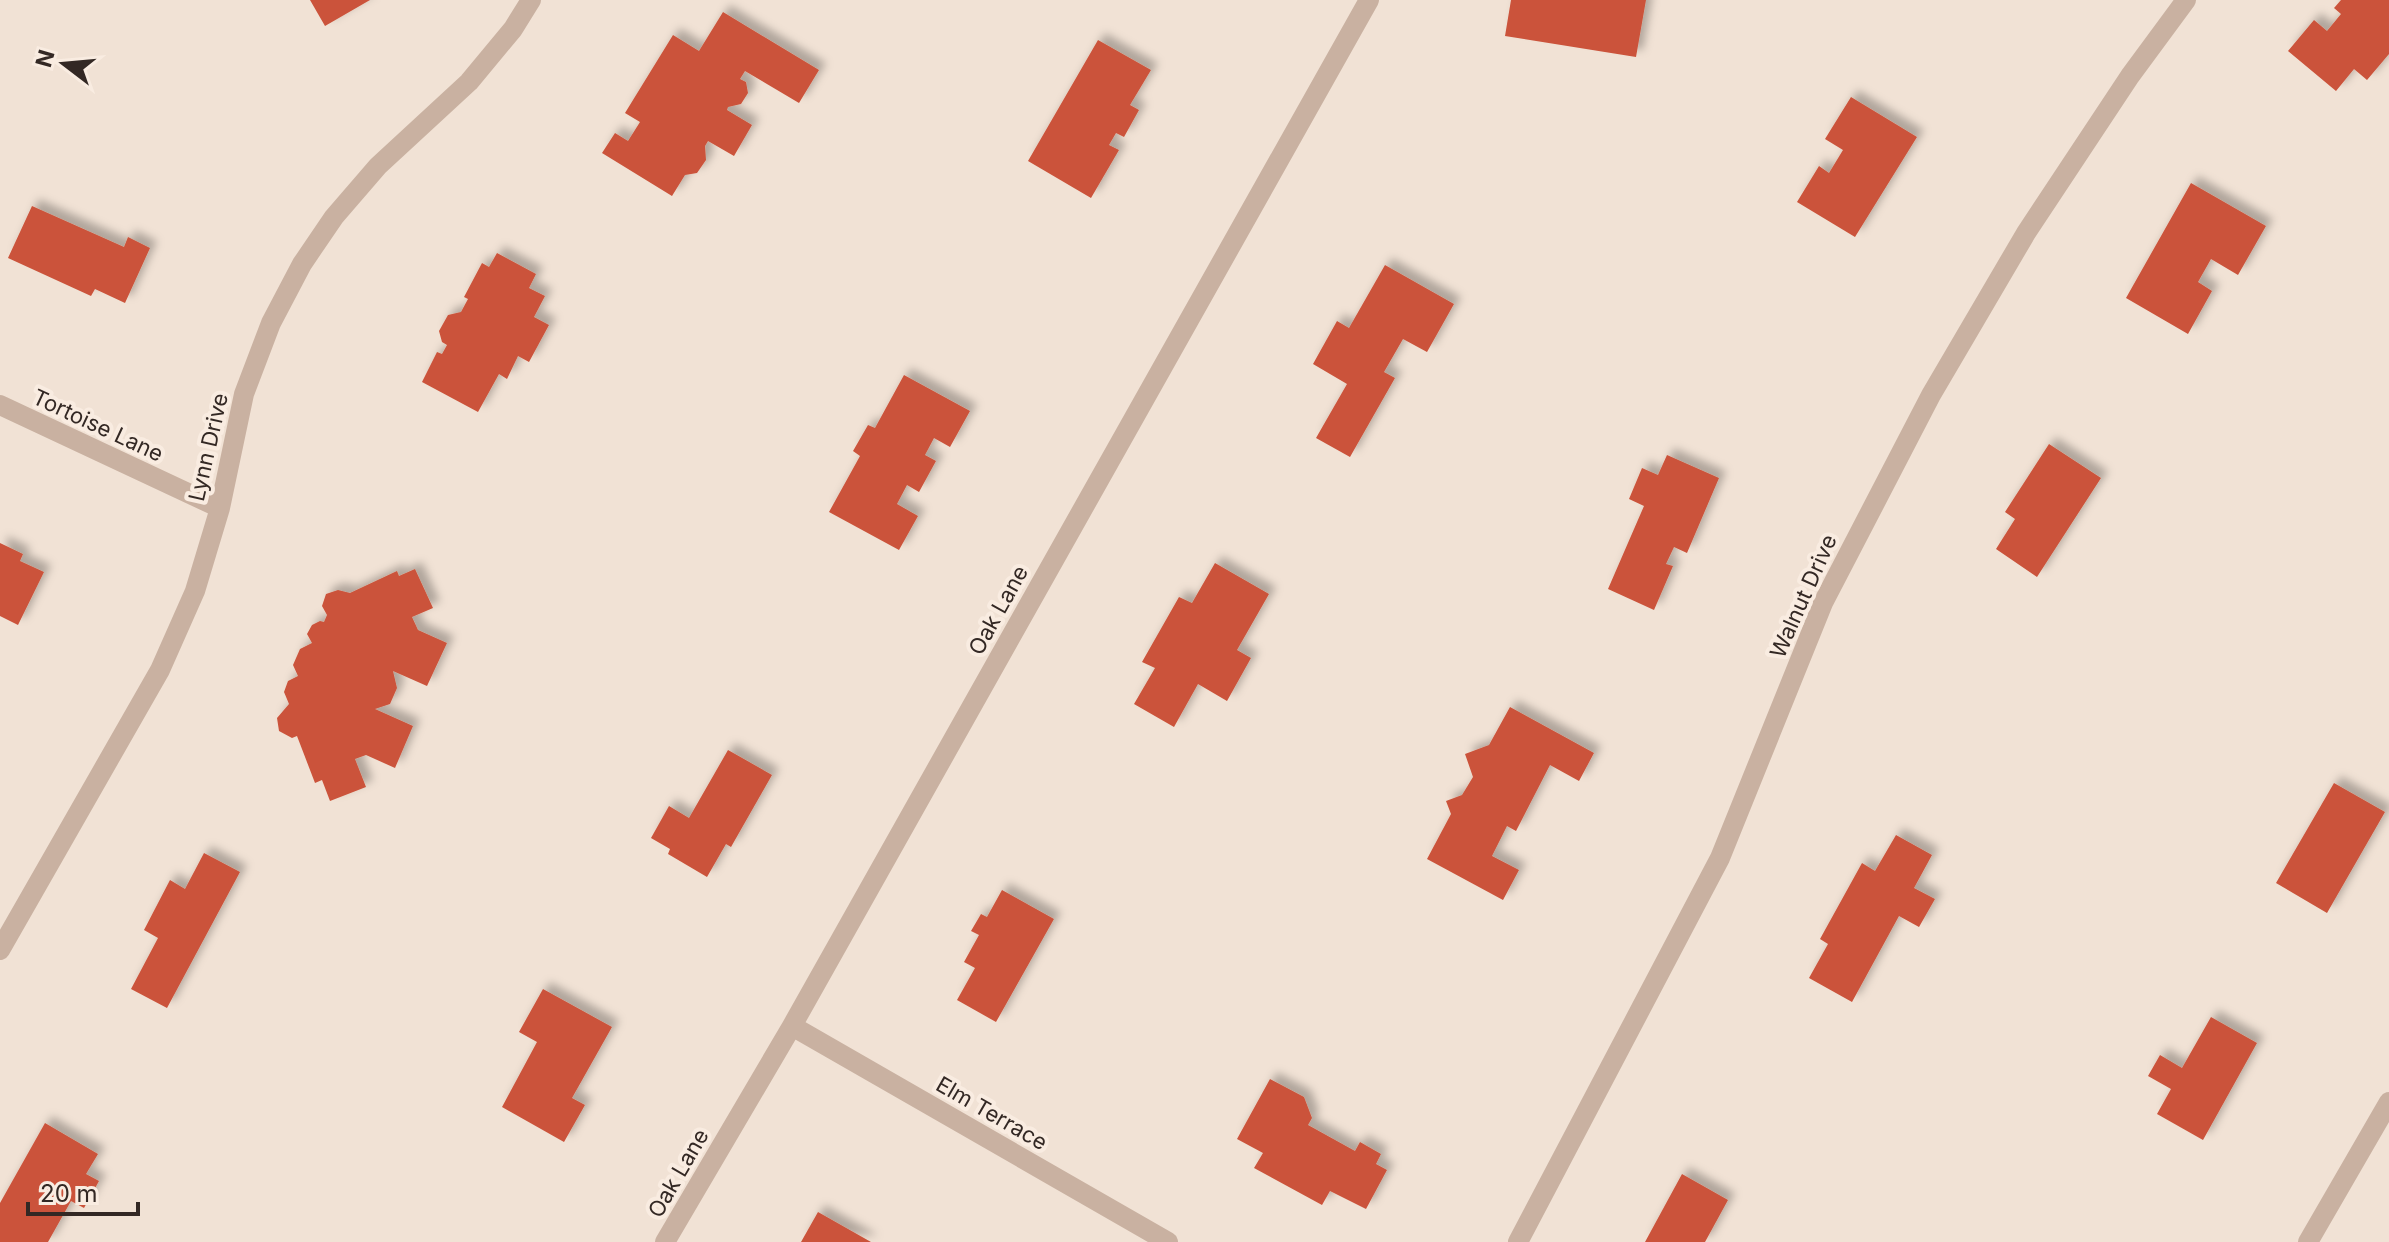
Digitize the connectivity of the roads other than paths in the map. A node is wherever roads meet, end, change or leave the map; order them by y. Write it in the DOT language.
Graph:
graph roads {
  1 [pos="531,0"];
  2 [pos="1369,0"];
  3 [pos="2186,0"];
  4 [pos="0,405"];
  5 [pos="220,508"];
  6 [pos="0,950"];
  7 [pos="792,1026"];
  8 [pos="2389,1102"];
  9 [pos="665,1242"];
  10 [pos="1168,1242"];
  11 [pos="1518,1242"];
  12 [pos="2308,1242"];
  1 -- 5 [label="street, Lynn Drive"];
  2 -- 7 [label="street, Oak Lane"];
  3 -- 11 [label="street, Walnut Drive"];
  4 -- 5 [label="street, Tortoise Lane"];
  5 -- 6 [label="street, Lynn Drive"];
  7 -- 9 [label="street, Oak Lane"];
  7 -- 10 [label="street, Elm Terrace"];
  8 -- 12 [label="street"];
}
